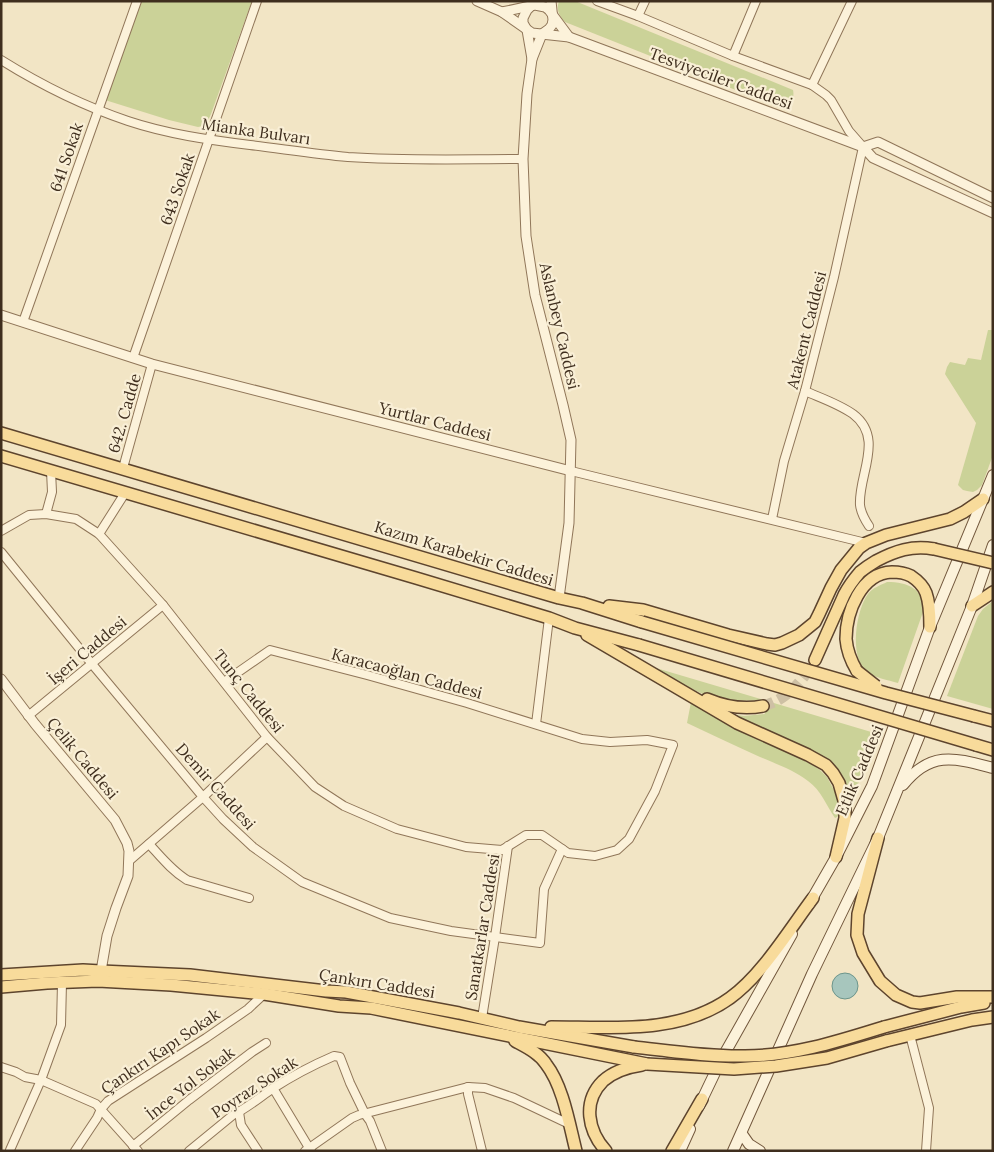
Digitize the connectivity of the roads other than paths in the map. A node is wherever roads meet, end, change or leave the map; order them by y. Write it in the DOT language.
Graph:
graph roads {
  1 [pos="136,1"];
  2 [pos="257,1"];
  3 [pos="477,1"];
  4 [pos="550,1"];
  5 [pos="597,1"];
  6 [pos="645,1"];
  7 [pos="756,1"];
  8 [pos="852,1"];
  9 [pos="533,4"];
  10 [pos="502,12"];
  11 [pos="552,14"];
  12 [pos="638,16"];
  13 [pos="528,30"];
  14 [pos="542,34"];
  15 [pos="569,38"];
  16 [pos="733,56"];
  17 [pos="532,59"];
  18 [pos="1,60"];
  19 [pos="812,85"];
  20 [pos="98,110"];
  21 [pos="210,140"];
  22 [pos="863,147"];
  23 [pos="523,159"];
  24 [pos="993,198"];
  25 [pos="993,213"];
  26 [pos="1,315"];
  27 [pos="23,322"];
  28 [pos="133,358"];
  29 [pos="152,364"];
  30 [pos="805,391"];
  31 [pos="1,433"];
  32 [pos="1,456"];
  33 [pos="123,468"];
  34 [pos="51,471"];
  35 [pos="571,471"];
  36 [pos="993,475"];
  37 [pos="126,493"];
  38 [pos="983,499"];
  39 [pos="46,514"];
  40 [pos="772,519"];
  41 [pos="869,526"];
  42 [pos="1,531"];
  43 [pos="99,534"];
  44 [pos="866,543"];
  45 [pos="993,545"];
  46 [pos="1,552"];
  47 [pos="993,563"];
  48 [pos="993,592"];
  49 [pos="559,598"];
  50 [pos="582,603"];
  51 [pos="163,605"];
  52 [pos="972,606"];
  53 [pos="549,618"];
  54 [pos="930,627"];
  55 [pos="575,628"];
  56 [pos="815,660"];
  57 [pos="92,664"];
  58 [pos="1,679"];
  59 [pos="664,680"];
  60 [pos="224,682"];
  61 [pos="886,693"];
  62 [pos="763,706"];
  63 [pos="28,716"];
  64 [pos="993,721"];
  65 [pos="536,724"];
  66 [pos="267,737"];
  67 [pos="993,750"];
  68 [pos="993,768"];
  69 [pos="896,793"];
  70 [pos="203,797"];
  71 [pos="878,838"];
  72 [pos="149,844"];
  73 [pos="508,846"];
  74 [pos="562,849"];
  75 [pos="836,857"];
  76 [pos="129,862"];
  77 [pos="249,898"];
  78 [pos="813,898"];
  79 [pos="495,937"];
  80 [pos="101,970"];
  81 [pos="1,975"];
  82 [pos="62,983"];
  83 [pos="1,987"];
  84 [pos="264,994"];
  85 [pos="993,997"];
  86 [pos="993,1001"];
  87 [pos="993,1017"];
  88 [pos="482,1018"];
  89 [pos="520,1027"];
  90 [pos="502,1035"];
  91 [pos="910,1035"];
  92 [pos="266,1043"];
  93 [pos="646,1064"];
  94 [pos="1,1067"];
  95 [pos="41,1080"];
  96 [pos="468,1086"];
  97 [pos="273,1088"];
  98 [pos="702,1099"];
  99 [pos="101,1109"];
  100 [pos="239,1112"];
  101 [pos="365,1114"];
  102 [pos="569,1124"];
  103 [pos="742,1134"];
  104 [pos="197,1144"];
  105 [pos="136,1149"];
  106 [pos="10,1150"];
  107 [pos="309,1150"];
  108 [pos="75,1151"];
  109 [pos="189,1151"];
  110 [pos="202,1151"];
  111 [pos="258,1151"];
  112 [pos="382,1151"];
  113 [pos="482,1151"];
  114 [pos="576,1151"];
  115 [pos="606,1151"];
  116 [pos="672,1151"];
  117 [pos="680,1151"];
  118 [pos="733,1151"];
  119 [pos="760,1151"];
  120 [pos="926,1151"];
  1 -- 20 [label="street, 641 Sokak"];
  2 -- 21 [label="street, 643 Sokak"];
  3 -- 10 [label="street"];
  4 -- 11 [label="street"];
  5 -- 12 [label="street"];
  6 -- 12 [label="street"];
  7 -- 16 [label="street"];
  8 -- 19 [label="street"];
  9 -- 10 [label="street"];
  9 -- 11 [label="street"];
  9 -- 13 [label="street"];
  10 -- 13 [label="street"];
  11 -- 14 [label="street"];
  11 -- 15 [label="street"];
  12 -- 16 [label="street"];
  13 -- 14 [label="street"];
  13 -- 17 [label="street"];
  14 -- 15 [label="street, Tesviyeciler Caddesi"];
  14 -- 17 [label="street"];
  15 -- 22 [label="street, Tesviyeciler Caddesi"];
  16 -- 19 [label="street"];
  17 -- 23 [label="street, Aslanbey Caddesi"];
  18 -- 20 [label="street, Mianka Bulvarı"];
  19 -- 22 [label="street"];
  20 -- 21 [label="street, Mianka Bulvarı"];
  20 -- 27 [label="street, 641 Sokak"];
  21 -- 23 [label="street, Mianka Bulvarı"];
  21 -- 28 [label="street, 643 Sokak"];
  22 -- 24 [label="street, Tesviyeciler Caddesi"];
  22 -- 25 [label="street, Tesviyeciler Caddesi"];
  22 -- 30 [label="street, Atakent Caddesi"];
  23 -- 35 [label="street, Aslanbey Caddesi"];
  26 -- 27 [label="street, Yurtlar Caddesi"];
  27 -- 28 [label="street, Yurtlar Caddesi"];
  28 -- 29 [label="street, Yurtlar Caddesi"];
  29 -- 33 [label="street, 642. Cadde"];
  29 -- 35 [label="street, Yurtlar Caddesi"];
  30 -- 40 [label="street, Atakent Caddesi"];
  30 -- 41 [label="street"];
  31 -- 33 [label="main road, Kazım Karabekir Caddesi"];
  32 -- 34 [label="main road"];
  33 -- 49 [label="main road, Kazım Karabekir Caddesi"];
  34 -- 37 [label="main road"];
  34 -- 39 [label="street"];
  35 -- 40 [label="street, Yurtlar Caddesi"];
  35 -- 49 [label="street, Aslanbey Caddesi"];
  36 -- 38 [label="main road, Etlik Caddesi"];
  37 -- 43 [label="street"];
  37 -- 53 [label="main road"];
  38 -- 44 [label="main road"];
  38 -- 54 [label="main road, Etlik Caddesi"];
  39 -- 42 [label="street, Tunç Caddesi"];
  39 -- 43 [label="street, Tunç Caddesi"];
  40 -- 44 [label="street, Yurtlar Caddesi"];
  43 -- 51 [label="street, Tunç Caddesi"];
  44 -- 50 [label="main road"];
  45 -- 52 [label="main road"];
  46 -- 57 [label="street, Demir Caddesi"];
  47 -- 56 [label="main road, bridge"];
  48 -- 52 [label="main road"];
  49 -- 50 [label="main road, Kazım Karabekir Caddesi"];
  50 -- 61 [label="main road, Kazım Karabekir Caddesi, bridge"];
  51 -- 57 [label="street, İşeri Caddesi"];
  51 -- 60 [label="street, Tunç Caddesi"];
  52 -- 69 [label="main road"];
  53 -- 55 [label="main road"];
  53 -- 65 [label="street"];
  54 -- 61 [label="main road, bridge"];
  54 -- 75 [label="main road, Etlik Caddesi"];
  55 -- 59 [label="main road"];
  55 -- 67 [label="main road, bridge"];
  57 -- 63 [label="street, İşeri Caddesi"];
  57 -- 70 [label="street, Demir Caddesi"];
  58 -- 63 [label="street, Çelik Caddesi"];
  59 -- 62 [label="main road"];
  59 -- 75 [label="main road"];
  60 -- 65 [label="street, Karacaoğlan Caddesi"];
  60 -- 66 [label="street, Tunç Caddesi"];
  61 -- 64 [label="main road, Kazım Karabekir Caddesi, bridge"];
  63 -- 76 [label="street, Çelik Caddesi"];
  65 -- 74 [label="street, Sanatkarlar Caddesi"];
  66 -- 70 [label="street"];
  66 -- 73 [label="street, Tunç Caddesi"];
  68 -- 69 [label="main road"];
  69 -- 71 [label="main road"];
  70 -- 72 [label="street"];
  70 -- 79 [label="street, Demir Caddesi"];
  71 -- 85 [label="main road"];
  71 -- 103 [label="main road"];
  72 -- 76 [label="street"];
  72 -- 77 [label="street"];
  73 -- 74 [label="street, Sanatkarlar Caddesi"];
  73 -- 79 [label="street, Sanatkarlar Caddesi"];
  74 -- 79 [label="street, Demir Caddesi"];
  75 -- 78 [label="main road, Etlik Caddesi"];
  76 -- 80 [label="street"];
  78 -- 89 [label="main road"];
  78 -- 98 [label="main road, Etlik Caddesi"];
  79 -- 88 [label="street, Sanatkarlar Caddesi"];
  80 -- 81 [label="main road, Çankırı Caddesi"];
  80 -- 88 [label="main road, Çankırı Caddesi"];
  82 -- 83 [label="main road, Çankırı Caddesi"];
  82 -- 84 [label="main road, Çankırı Caddesi"];
  82 -- 95 [label="street"];
  84 -- 90 [label="main road, Çankırı Caddesi"];
  84 -- 99 [label="street, Çankırı Kapı Sokak"];
  86 -- 89 [label="main road, Çankırı Caddesi, bridge"];
  87 -- 91 [label="main road, Çankırı Caddesi"];
  88 -- 89 [label="main road, Çankırı Caddesi"];
  90 -- 93 [label="main road, Çankırı Caddesi"];
  90 -- 102 [label="main road"];
  91 -- 93 [label="main road, Çankırı Caddesi, bridge"];
  91 -- 120 [label="street"];
  92 -- 105 [label="street, İnce Yol Sokak"];
  93 -- 115 [label="main road"];
  94 -- 95 [label="street, Çankırı Kapı Sokak"];
  95 -- 99 [label="street, Çankırı Kapı Sokak"];
  95 -- 106 [label="street"];
  96 -- 101 [label="street"];
  96 -- 102 [label="street"];
  96 -- 113 [label="street"];
  97 -- 100 [label="street, Poyraz Sokak"];
  97 -- 101 [label="street, Poyraz Sokak"];
  97 -- 107 [label="street"];
  98 -- 116 [label="main road"];
  98 -- 117 [label="main road, Etlik Caddesi"];
  99 -- 105 [label="street"];
  99 -- 108 [label="street"];
  100 -- 104 [label="street, Poyraz Sokak"];
  100 -- 111 [label="street"];
  101 -- 107 [label="street"];
  101 -- 112 [label="street"];
  102 -- 114 [label="main road"];
  103 -- 118 [label="main road"];
  103 -- 119 [label="main road"];
  104 -- 109 [label="street, Poyraz Sokak"];
  104 -- 110 [label="street"];
}
